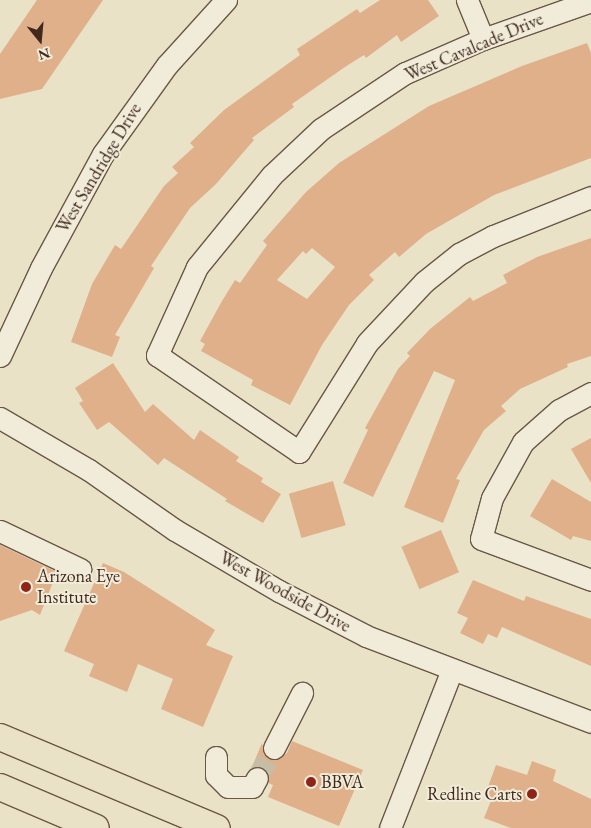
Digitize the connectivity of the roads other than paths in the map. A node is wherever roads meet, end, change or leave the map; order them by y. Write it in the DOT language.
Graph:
graph roads {
  1 [pos="226,0"];
  2 [pos="467,0"];
  3 [pos="591,1"];
  4 [pos="483,39"];
  5 [pos="591,196"];
  6 [pos="0,356"];
  7 [pos="591,393"];
  8 [pos="0,418"];
  9 [pos="0,531"];
  10 [pos="80,569"];
  11 [pos="591,580"];
  12 [pos="452,670"];
  13 [pos="302,693"];
  14 [pos="591,722"];
  15 [pos="0,737"];
  16 [pos="274,748"];
  17 [pos="216,757"];
  18 [pos="257,778"];
  19 [pos="0,787"];
  20 [pos="96,828"];
  21 [pos="217,828"];
  22 [pos="390,828"];
  1 -- 6 [label="street, West Sandridge Drive"];
  2 -- 4 [label="street"];
  3 -- 4 [label="street, West Cavalcade Drive"];
  4 -- 5 [label="street, West Cavalcade Drive"];
  7 -- 11 [label="street"];
  8 -- 12 [label="street, West Woodside Drive"];
  9 -- 10 [label="street"];
  12 -- 14 [label="street, West Woodside Drive"];
  12 -- 22 [label="street"];
  13 -- 16 [label="street"];
  15 -- 21 [label="main road"];
  17 -- 18 [label="street"];
  19 -- 20 [label="main road"];
}
